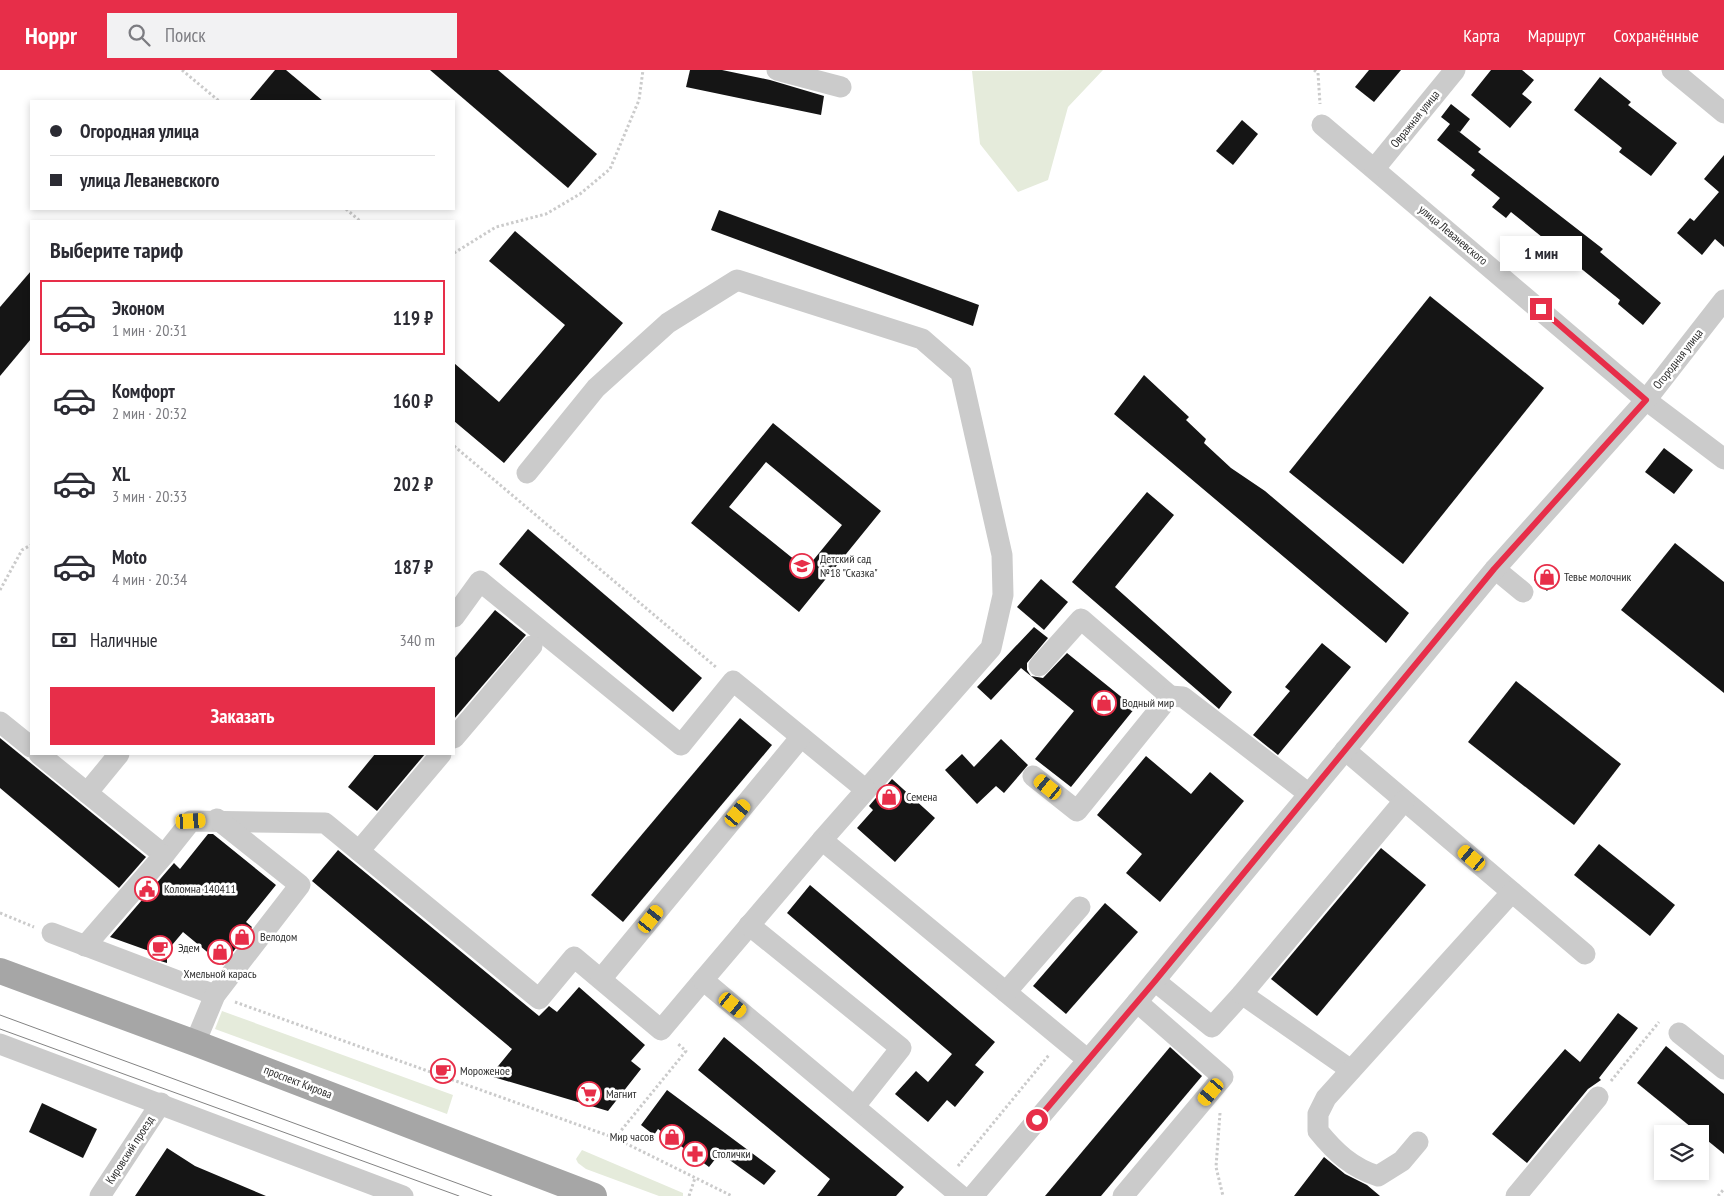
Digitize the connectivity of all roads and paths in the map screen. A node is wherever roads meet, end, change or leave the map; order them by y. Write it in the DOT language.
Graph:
graph roads {
  1 [pos="182,70"];
  2 [pos="643,70"];
  3 [pos="777,70"];
  4 [pos="1314,70"];
  5 [pos="1455,70"];
  6 [pos="1672,70"];
  7 [pos="841,87"];
  8 [pos="218,100"];
  9 [pos="1724,113"];
  10 [pos="1322,125"];
  11 [pos="1375,168"];
  12 [pos="347,210"];
  13 [pos="359,220"];
  14 [pos="455,252"];
  15 [pos="1724,300"];
  16 [pos="1646,400"];
  17 [pos="455,447"];
  18 [pos="1724,459"];
  19 [pos="527,473"];
  20 [pos="30,546"];
  21 [pos="1494,569"];
  22 [pos="0,590"];
  23 [pos="1523,592"];
  24 [pos="455,616"];
  25 [pos="532,646"];
  26 [pos="1039,666"];
  27 [pos="732,681"];
  28 [pos="1170,696"];
  29 [pos="0,722"];
  30 [pos="455,737"];
  31 [pos="801,737"];
  32 [pos="30,746"];
  33 [pos="1345,750"];
  34 [pos="40,755"];
  35 [pos="118,755"];
  36 [pos="440,755"];
  37 [pos="1034,776"];
  38 [pos="866,790"];
  39 [pos="87,793"];
  40 [pos="1309,794"];
  41 [pos="1404,801"];
  42 [pos="217,820"];
  43 [pos="822,840"];
  44 [pos="359,851"];
  45 [pos="164,855"];
  46 [pos="1512,892"];
  47 [pos="1080,907"];
  48 [pos="0,913"];
  49 [pos="750,925"];
  50 [pos="52,933"];
  51 [pos="85,946"];
  52 [pos="1585,954"];
  53 [pos="0,971"];
  54 [pos="601,979"];
  55 [pos="703,980"];
  56 [pos="1155,981"];
  57 [pos="1006,992"];
  58 [pos="1242,994"];
  59 [pos="215,995"];
  60 [pos="1137,1002"];
  61 [pos="661,1030"];
  62 [pos="1679,1033"];
  63 [pos="1062,1038"];
  64 [pos="195,1043"];
  65 [pos="0,1044"];
  66 [pos="1088,1060"];
  67 [pos="1724,1069"];
  68 [pos="1351,1070"];
  69 [pos="1223,1077"];
  70 [pos="1598,1097"];
  71 [pos="161,1103"];
  72 [pos="855,1106"];
  73 [pos="615,1138"];
  74 [pos="1418,1142"];
  75 [pos="695,1178"];
  76 [pos="953,1189"];
  77 [pos="1724,1189"];
  78 [pos="100,1196"];
  79 [pos="403,1196"];
  80 [pos="594,1196"];
  81 [pos="689,1196"];
  82 [pos="732,1196"];
  83 [pos="973,1196"];
  84 [pos="1123,1196"];
  85 [pos="1223,1196"];
  86 [pos="1516,1196"];
  87 [pos="1718,1196"];
  1 -- 8 [label="path"];
  2 -- 14 [label="path"];
  3 -- 7 [label="street"];
  4 -- 10 [label="path"];
  5 -- 11 [label="street, Овражная улица"];
  6 -- 9 [label="street"];
  10 -- 11 [label="street, улица Леваневского"];
  11 -- 16 [label="street, улица Леваневского"];
  12 -- 13 [label="path"];
  15 -- 16 [label="street, Огородная улица"];
  16 -- 18 [label="street, улица Леваневского"];
  16 -- 21 [label="street, Огородная улица"];
  17 -- 27 [label="path"];
  19 -- 38 [label="street"];
  20 -- 22 [label="path"];
  21 -- 23 [label="street"];
  21 -- 33 [label="street, Огородная улица"];
  24 -- 27 [label="street"];
  25 -- 30 [label="street"];
  26 -- 28 [label="street"];
  27 -- 31 [label="street"];
  28 -- 37 [label="street"];
  28 -- 40 [label="street"];
  29 -- 32 [label="street"];
  31 -- 38 [label="street"];
  31 -- 54 [label="street"];
  33 -- 40 [label="street, Огородная улица"];
  33 -- 41 [label="street"];
  34 -- 39 [label="street"];
  35 -- 39 [label="street"];
  36 -- 44 [label="street"];
  38 -- 43 [label="street"];
  39 -- 45 [label="street"];
  40 -- 56 [label="street, Огородная улица"];
  41 -- 46 [label="street"];
  41 -- 58 [label="street"];
  42 -- 44 [label="street"];
  42 -- 45 [label="street"];
  42 -- 59 [label="street"];
  43 -- 49 [label="street"];
  43 -- 57 [label="street"];
  44 -- 54 [label="street"];
  45 -- 51 [label="street"];
  46 -- 52 [label="street"];
  46 -- 68 [label="street"];
  47 -- 57 [label="street"];
  48 -- 50 [label="path"];
  49 -- 55 [label="street"];
  49 -- 72 [label="street"];
  50 -- 51 [label="street"];
  51 -- 59 [label="street"];
  53 -- 64 [label="main road, проспект Кирова"];
  54 -- 61 [label="street"];
  55 -- 61 [label="street"];
  55 -- 72 [label="street"];
  56 -- 58 [label="street"];
  56 -- 60 [label="street, Огородная улица"];
  57 -- 63 [label="street"];
  58 -- 68 [label="street"];
  59 -- 64 [label="street"];
  59 -- 73 [label="path"];
  60 -- 66 [label="street, Огородная улица"];
  60 -- 69 [label="street"];
  61 -- 73 [label="path"];
  62 -- 67 [label="street"];
  62 -- 70 [label="path"];
  63 -- 66 [label="street"];
  63 -- 76 [label="path"];
  64 -- 80 [label="main road, проспект Кирова"];
  65 -- 71 [label="street"];
  66 -- 83 [label="street, Огородная улица"];
  68 -- 74 [label="street"];
  69 -- 84 [label="street"];
  69 -- 85 [label="path"];
  70 -- 86 [label="street"];
  71 -- 78 [label="street, Кировский проезд"];
  71 -- 79 [label="street"];
  72 -- 76 [label="street"];
  73 -- 75 [label="path"];
  75 -- 81 [label="path"];
  75 -- 82 [label="path"];
  77 -- 87 [label="path"];
}
